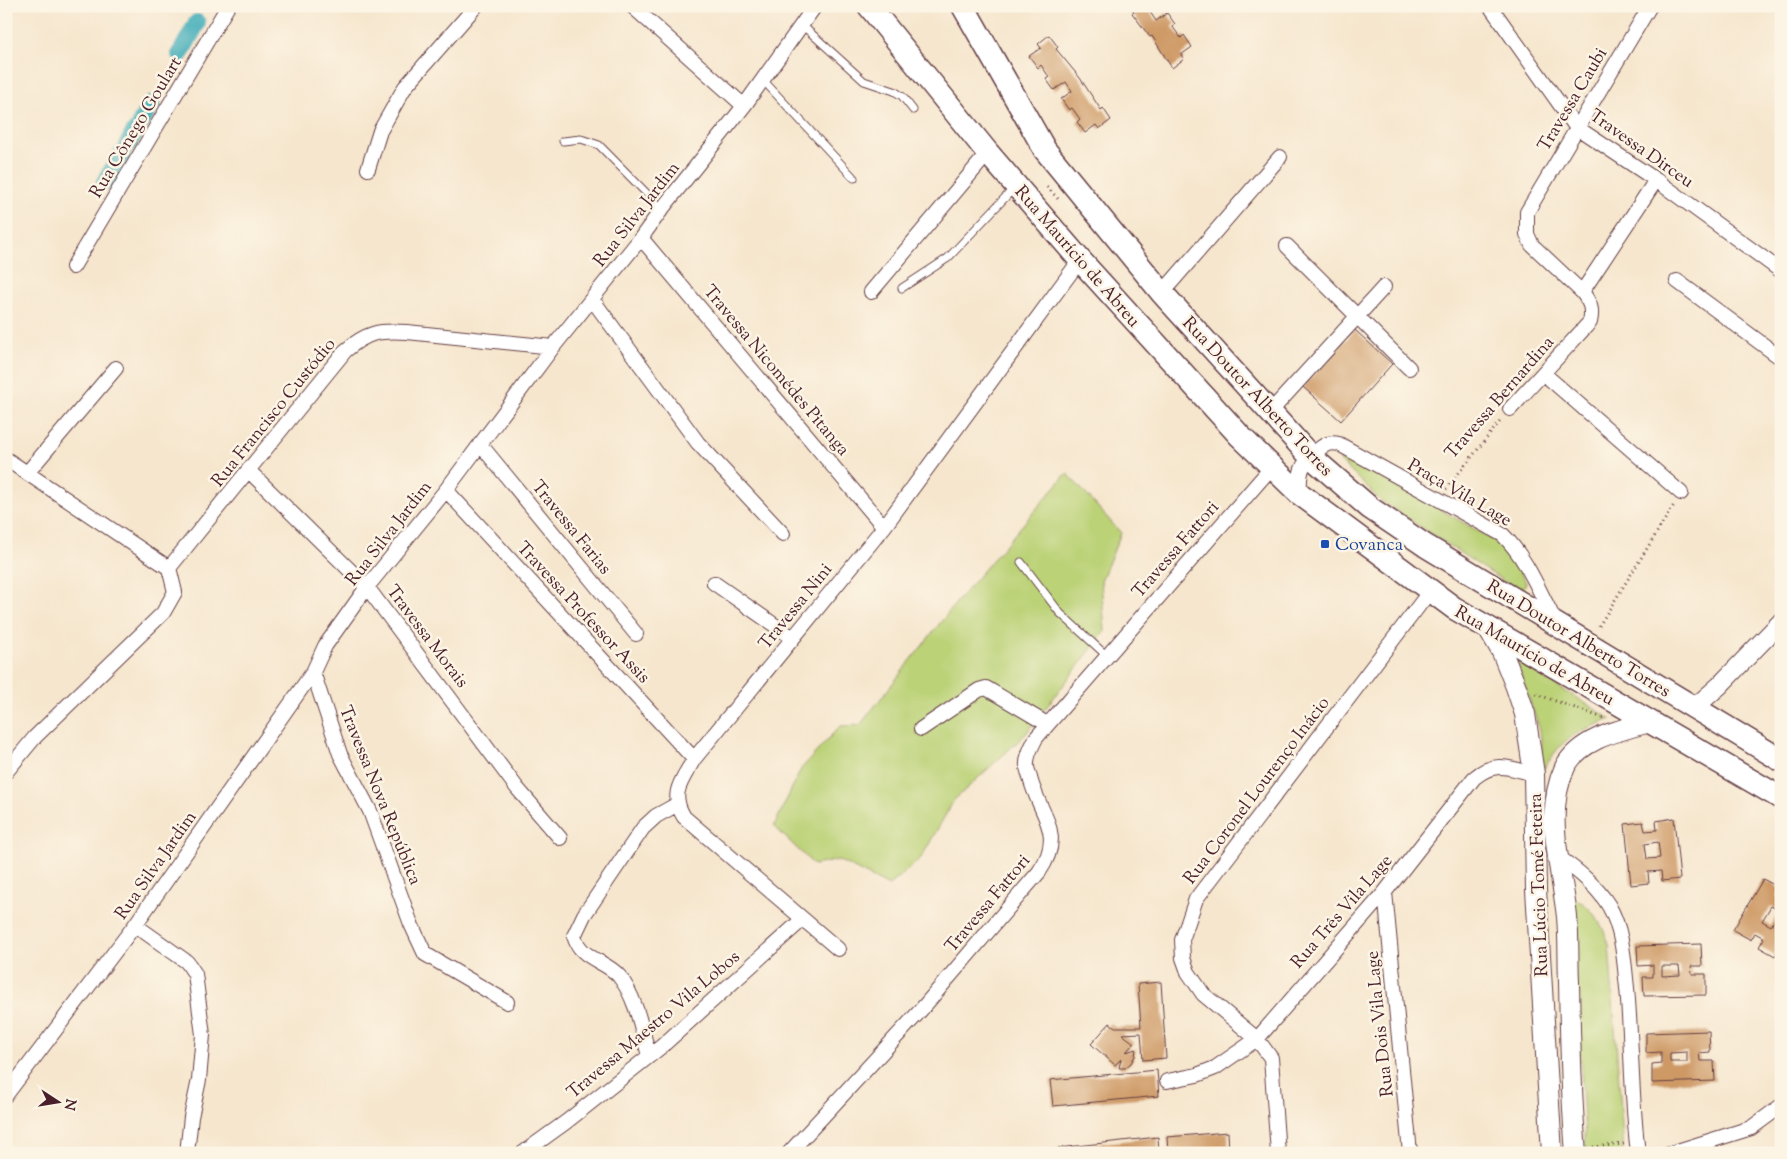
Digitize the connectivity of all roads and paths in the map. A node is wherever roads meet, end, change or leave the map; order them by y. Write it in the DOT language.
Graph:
graph roads {
  1 [pos="476,6"];
  2 [pos="632,6"];
  3 [pos="815,6"];
  4 [pos="869,6"];
  5 [pos="963,6"];
  6 [pos="1490,6"];
  7 [pos="1650,6"];
  8 [pos="224,7"];
  9 [pos="802,25"];
  10 [pos="762,80"];
  11 [pos="744,106"];
  12 [pos="913,110"];
  13 [pos="1576,127"];
  14 [pos="563,141"];
  15 [pos="988,154"];
  16 [pos="1280,157"];
  17 [pos="368,169"];
  18 [pos="854,178"];
  19 [pos="1656,180"];
  20 [pos="1016,185"];
  21 [pos="662,208"];
  22 [pos="641,238"];
  23 [pos="1287,246"];
  24 [pos="1080,260"];
  25 [pos="73,267"];
  26 [pos="1781,271"];
  27 [pos="1677,281"];
  28 [pos="1384,287"];
  29 [pos="902,288"];
  30 [pos="871,292"];
  31 [pos="1582,292"];
  32 [pos="1162,293"];
  33 [pos="592,299"];
  34 [pos="1356,316"];
  35 [pos="553,346"];
  36 [pos="1781,358"];
  37 [pos="116,368"];
  38 [pos="1409,368"];
  39 [pos="1542,374"];
  40 [pos="1510,409"];
  41 [pos="1270,412"];
  42 [pos="480,444"];
  43 [pos="1310,456"];
  44 [pos="6,459"];
  45 [pos="1271,468"];
  46 [pos="249,471"];
  47 [pos="27,474"];
  48 [pos="446,490"];
  49 [pos="1680,493"];
  50 [pos="1300,494"];
  51 [pos="1438,499"];
  52 [pos="884,527"];
  53 [pos="783,534"];
  54 [pos="1021,562"];
  55 [pos="169,568"];
  56 [pos="714,582"];
  57 [pos="368,587"];
  58 [pos="1430,591"];
  59 [pos="1781,622"];
  60 [pos="1556,624"];
  61 [pos="1487,626"];
  62 [pos="1599,626"];
  63 [pos="636,634"];
  64 [pos="793,638"];
  65 [pos="1107,656"];
  66 [pos="313,672"];
  67 [pos="1516,687"];
  68 [pos="1694,708"];
  69 [pos="1612,721"];
  70 [pos="1650,722"];
  71 [pos="1047,724"];
  72 [pos="921,728"];
  73 [pos="694,759"];
  74 [pos="1781,760"];
  75 [pos="6,772"];
  76 [pos="1534,774"];
  77 [pos="1781,798"];
  78 [pos="676,805"];
  79 [pos="560,838"];
  80 [pos="1557,856"];
  81 [pos="1385,892"];
  82 [pos="802,919"];
  83 [pos="135,925"];
  84 [pos="838,950"];
  85 [pos="508,1002"];
  86 [pos="1257,1039"];
  87 [pos="649,1056"];
  88 [pos="1167,1081"];
  89 [pos="6,1095"];
  90 [pos="1781,1106"];
  91 [pos="1638,1147"];
  92 [pos="1576,1151"];
  93 [pos="187,1153"];
  94 [pos="523,1153"];
  95 [pos="789,1153"];
  96 [pos="1278,1153"];
  97 [pos="1410,1153"];
  98 [pos="1552,1153"];
  99 [pos="1671,1153"];
  1 -- 17 [label="street"];
  2 -- 11 [label="street"];
  3 -- 9 [label="street, Rua Silva Jardim"];
  4 -- 15 [label="main road, Rua Maurício de Abreu"];
  5 -- 32 [label="main road, Rua Doutor Alberto Torres"];
  6 -- 13 [label="street, Travessa Dirceu"];
  7 -- 13 [label="street, Travessa Caubi"];
  8 -- 25 [label="street, Rua Cônego Goulart"];
  9 -- 10 [label="street, Rua Silva Jardim"];
  9 -- 12 [label="lane"];
  10 -- 11 [label="street, Rua Silva Jardim"];
  10 -- 18 [label="lane"];
  11 -- 21 [label="street, Rua Silva Jardim"];
  13 -- 19 [label="street, Travessa Dirceu"];
  13 -- 31 [label="street, Travessa Caubi"];
  14 -- 21 [label="lane"];
  15 -- 20 [label="main road, Rua Maurício de Abreu"];
  15 -- 30 [label="street"];
  16 -- 32 [label="street"];
  19 -- 26 [label="street, Travessa Dirceu"];
  19 -- 31 [label="street"];
  20 -- 24 [label="main road, Rua Maurício de Abreu"];
  20 -- 29 [label="lane"];
  21 -- 22 [label="street, Rua Silva Jardim"];
  22 -- 33 [label="street, Rua Silva Jardim"];
  22 -- 52 [label="street, Travessa Nicomédes Pitanga"];
  23 -- 34 [label="street"];
  24 -- 45 [label="main road, Rua Maurício de Abreu"];
  24 -- 52 [label="street, Travessa Nini"];
  27 -- 36 [label="street"];
  28 -- 34 [label="street"];
  31 -- 39 [label="street, Travessa Bernardina"];
  32 -- 41 [label="main road, Rua Doutor Alberto Torres"];
  33 -- 35 [label="street, Rua Silva Jardim"];
  33 -- 53 [label="street"];
  34 -- 38 [label="street"];
  34 -- 41 [label="street"];
  35 -- 42 [label="street, Rua Silva Jardim"];
  35 -- 46 [label="street, Rua Francisco Custódio"];
  37 -- 47 [label="street"];
  39 -- 40 [label="street, Travessa Bernardina"];
  39 -- 49 [label="street"];
  40 -- 51 [label="path, Travessa Bernardina"];
  41 -- 43 [label="main road, Rua Doutor Alberto Torres"];
  42 -- 48 [label="street, Rua Silva Jardim"];
  42 -- 63 [label="street, Travessa Farias"];
  43 -- 50 [label="street"];
  43 -- 51 [label="street, Praça Vila Lage"];
  43 -- 60 [label="main road, Rua Doutor Alberto Torres"];
  44 -- 47 [label="street"];
  45 -- 50 [label="main road, Rua Maurício de Abreu"];
  45 -- 65 [label="street, Travessa Fattori"];
  46 -- 55 [label="street, Rua Francisco Custódio"];
  46 -- 57 [label="street, Travessa Morais"];
  47 -- 55 [label="street"];
  48 -- 57 [label="street, Rua Silva Jardim"];
  48 -- 73 [label="street, Travessa Professor Assis"];
  49 -- 62 [label="path"];
  50 -- 58 [label="main road, Rua Maurício de Abreu"];
  51 -- 60 [label="street, Praça Vila Lage"];
  52 -- 64 [label="street, Travessa Nini"];
  54 -- 65 [label="lane"];
  55 -- 75 [label="street"];
  56 -- 64 [label="street"];
  57 -- 66 [label="street, Rua Silva Jardim"];
  57 -- 79 [label="street, Travessa Morais"];
  58 -- 61 [label="main road, Rua Maurício de Abreu"];
  58 -- 86 [label="street, Rua Coronel Lourenço Inácio"];
  59 -- 68 [label="street"];
  60 -- 68 [label="main road, Rua Doutor Alberto Torres"];
  61 -- 67 [label="main road, Rua Lúcio Tomé Feteira"];
  61 -- 70 [label="main road, Rua Maurício de Abreu"];
  64 -- 73 [label="street, Travessa Nini"];
  65 -- 71 [label="street, Travessa Fattori"];
  66 -- 83 [label="street, Rua Silva Jardim"];
  66 -- 85 [label="street, Travessa Nova República"];
  67 -- 69 [label="path"];
  67 -- 76 [label="main road, Rua Lúcio Tomé Feteira"];
  68 -- 74 [label="main road, Rua Doutor Alberto Torres"];
  70 -- 77 [label="main road, Rua Maurício de Abreu"];
  70 -- 80 [label="main road, Rua Lúcio Tomé Feteira"];
  71 -- 72 [label="street"];
  71 -- 95 [label="street, Travessa Fattori"];
  73 -- 78 [label="street, Travessa Nini"];
  76 -- 81 [label="street, Rua Três Vila Lage"];
  76 -- 98 [label="main road, Rua Lúcio Tomé Feteira"];
  78 -- 82 [label="street"];
  78 -- 87 [label="street"];
  80 -- 91 [label="street"];
  80 -- 92 [label="main road, Rua Lúcio Tomé Feteira"];
  81 -- 86 [label="street, Rua Três Vila Lage"];
  81 -- 97 [label="street, Rua Dois Vila Lage"];
  82 -- 84 [label="street"];
  82 -- 87 [label="street, Travessa Maestro Vila Lobos"];
  83 -- 89 [label="street, Rua Silva Jardim"];
  83 -- 93 [label="street"];
  86 -- 88 [label="street, Rua Três Vila Lage"];
  86 -- 96 [label="street, Rua Coronel Lourenço Inácio"];
  87 -- 94 [label="street, Travessa Maestro Vila Lobos"];
  90 -- 99 [label="street"];
  91 -- 92 [label="path"];
}
